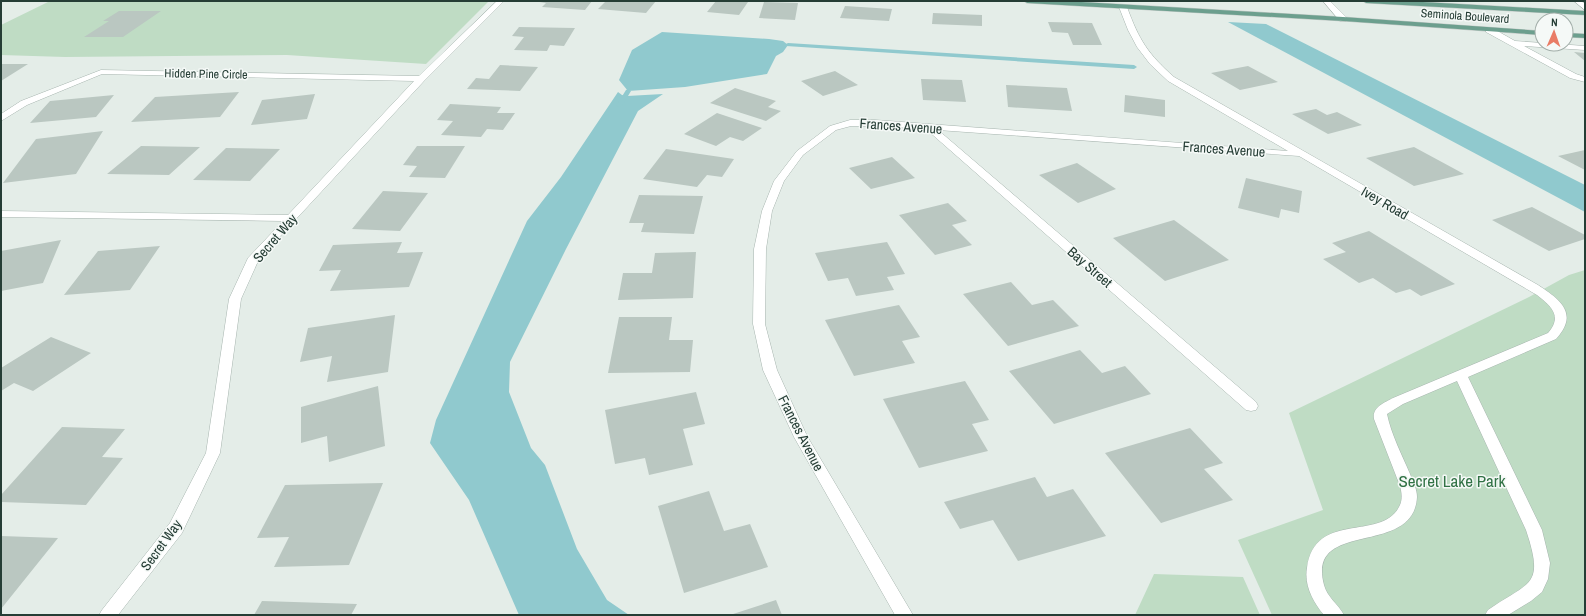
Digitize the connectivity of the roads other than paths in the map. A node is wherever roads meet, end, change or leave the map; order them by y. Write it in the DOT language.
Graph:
graph roads {
  1 [pos="500,1"];
  2 [pos="1027,1"];
  3 [pos="1326,1"];
  4 [pos="1366,1"];
  5 [pos="1577,1"];
  6 [pos="1124,7"];
  7 [pos="1585,8"];
  8 [pos="1585,13"];
  9 [pos="1343,19"];
  10 [pos="1489,30"];
  11 [pos="1534,33"];
  12 [pos="1574,35"];
  13 [pos="1585,36"];
  14 [pos="1510,43"];
  15 [pos="1585,48"];
  16 [pos="421,79"];
  17 [pos="1585,80"];
  18 [pos="1,118"];
  19 [pos="930,128"];
  20 [pos="1301,154"];
  21 [pos="1,214"];
  22 [pos="291,218"];
  23 [pos="1460,374"];
  24 [pos="1251,406"];
  25 [pos="108,615"];
  26 [pos="904,615"];
  27 [pos="1335,615"];
  28 [pos="1494,615"];
  1 -- 16 [label="street, Secret Way"];
  2 -- 6 [label="main road, Seminola Boulevard"];
  3 -- 9 [label="street"];
  4 -- 8 [label="main road, Seminola Boulevard"];
  5 -- 7 [label="street"];
  6 -- 9 [label="main road, Seminola Boulevard"];
  6 -- 20 [label="street, Ivey Road"];
  9 -- 10 [label="main road, Seminola Boulevard"];
  10 -- 11 [label="main road, Seminola Boulevard"];
  10 -- 14 [label="street"];
  12 -- 13 [label="main road"];
  14 -- 15 [label="street"];
  14 -- 17 [label="street"];
  16 -- 18 [label="street, Hidden Pine Circle"];
  16 -- 22 [label="street, Secret Way"];
  19 -- 20 [label="street, Frances Avenue"];
  19 -- 24 [label="street, Bay Street"];
  19 -- 26 [label="street, Frances Avenue"];
  20 -- 23 [label="street, Ivey Road"];
  21 -- 22 [label="street"];
  22 -- 25 [label="street, Secret Way"];
  23 -- 27 [label="street, Ivey Road"];
  23 -- 28 [label="street"];
}
